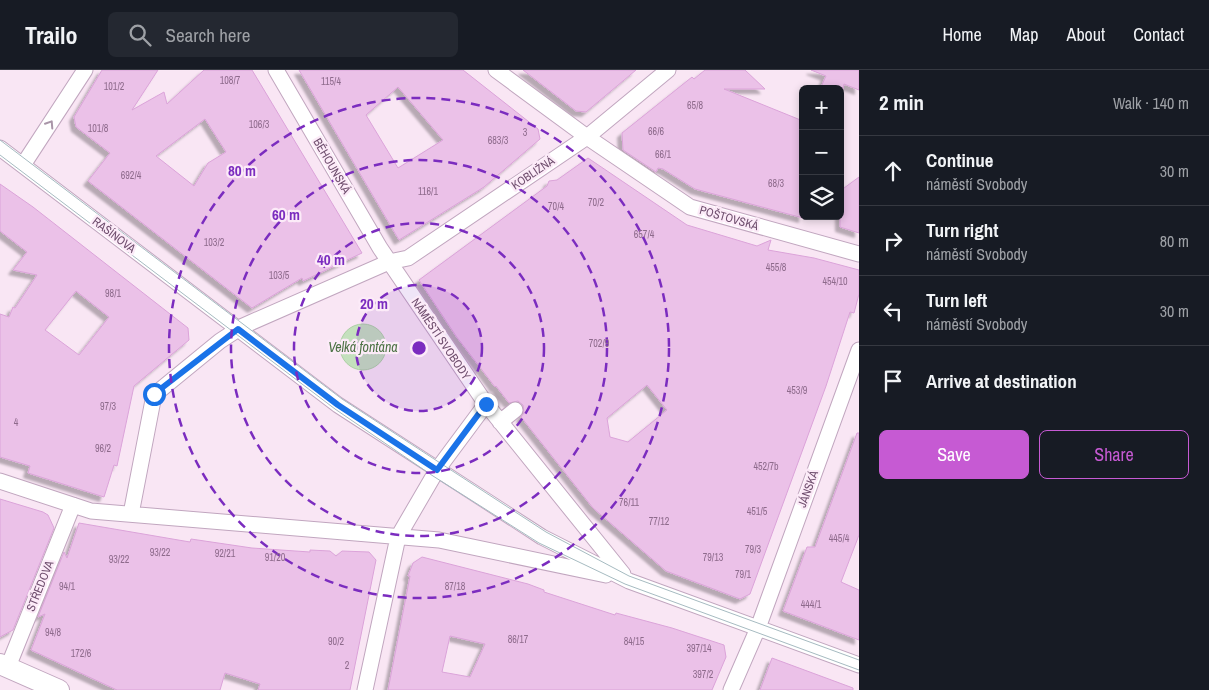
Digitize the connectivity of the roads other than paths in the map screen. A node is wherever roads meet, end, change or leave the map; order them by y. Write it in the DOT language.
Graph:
graph roads {
  1 [pos="85,70"];
  2 [pos="276,70"];
  3 [pos="496,70"];
  4 [pos="668,70"];
  5 [pos="586,137"];
  6 [pos="0,148"];
  7 [pos="22,165"];
  8 [pos="859,254"];
  9 [pos="389,262"];
  10 [pos="233,325"];
  11 [pos="859,350"];
  12 [pos="486,404"];
  13 [pos="515,410"];
  14 [pos="500,422"];
  15 [pos="437,470"];
  16 [pos="0,481"];
  17 [pos="73,505"];
  18 [pos="131,514"];
  19 [pos="398,537"];
  20 [pos="629,581"];
  21 [pos="758,628"];
  22 [pos="859,665"];
  23 [pos="4,666"];
  24 [pos="59,690"];
  25 [pos="365,690"];
  26 [pos="731,690"];
  7 -- 1 [label="street, one-way"];
  2 -- 9 [label="street, BĚHOUNSKÁ"];
  3 -- 5 [label="street, POŠTOVSKÁ"];
  4 -- 5 [label="street, KOBLIŽNÁ"];
  5 -- 8 [label="street, POŠTOVSKÁ"];
  5 -- 9 [label="street, KOBLIŽNÁ"];
  6 -- 7 [label="street, RAŠÍNOVA"];
  7 -- 10 [label="street, RAŠÍNOVA"];
  9 -- 10 [label="street"];
  9 -- 12 [label="street, NÁMĚSTÍ SVOBODY"];
  10 -- 15 [label="street"];
  10 -- 18 [label="street"];
  11 -- 21 [label="street, JÁNSKÁ"];
  12 -- 14 [label="street, NÁMĚSTÍ SVOBODY"];
  12 -- 15 [label="street"];
  13 -- 14 [label="street"];
  14 -- 20 [label="street, NÁMĚSTÍ SVOBODY"];
  15 -- 19 [label="street"];
  15 -- 20 [label="street"];
  16 -- 17 [label="street"];
  17 -- 18 [label="street"];
  17 -- 23 [label="street, STŘEDOVA"];
  18 -- 19 [label="street"];
  19 -- 20 [label="street"];
  19 -- 25 [label="street"];
  20 -- 21 [label="street"];
  21 -- 22 [label="street"];
  21 -- 26 [label="street, JÁNSKÁ"];
  23 -- 24 [label="street"];
}
